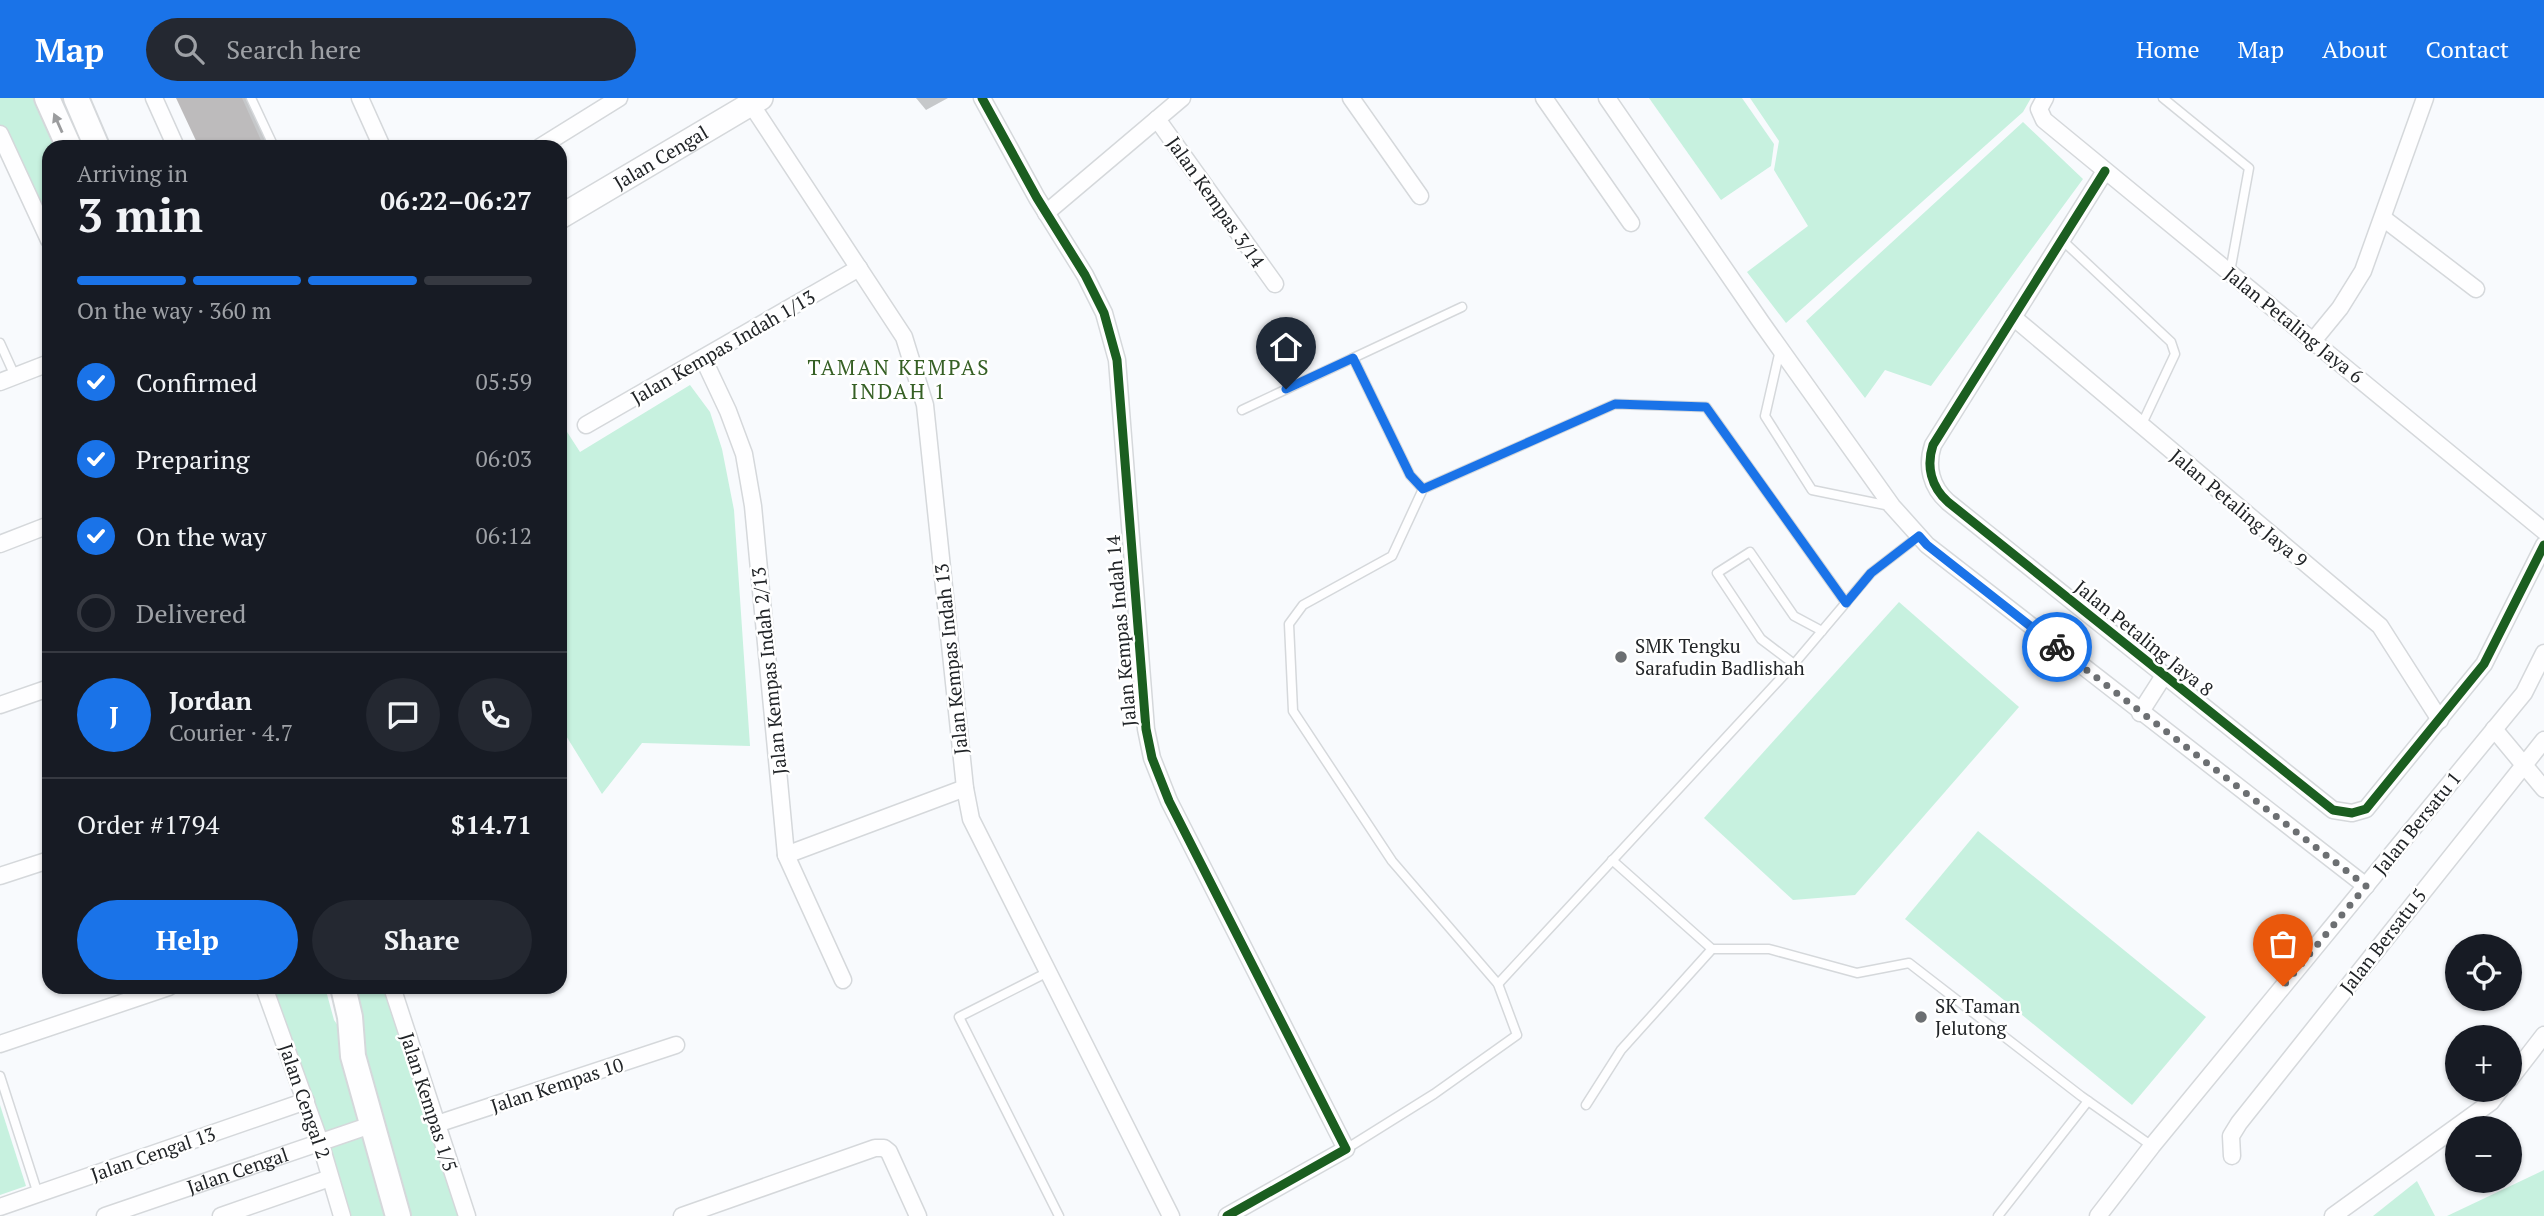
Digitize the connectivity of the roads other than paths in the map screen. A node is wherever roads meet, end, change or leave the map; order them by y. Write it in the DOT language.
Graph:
graph roads {
  1 [pos="47,98"];
  2 [pos="76,98"];
  3 [pos="154,98"];
  4 [pos="251,98"];
  5 [pos="360,98"];
  6 [pos="619,98"];
  7 [pos="982,98"];
  8 [pos="1182,98"];
  9 [pos="1351,98"];
  10 [pos="1544,98"];
  11 [pos="1607,98"];
  12 [pos="2045,98"];
  13 [pos="2162,98"];
  14 [pos="2424,98"];
  15 [pos="756,101"];
  16 [pos="1157,119"];
  17 [pos="0,134"];
  18 [pos="66,140"];
  19 [pos="94,140"];
  20 [pos="173,140"];
  21 [pos="271,140"];
  22 [pos="379,140"];
  23 [pos="551,140"];
  24 [pos="7,167"];
  25 [pos="2105,171"];
  26 [pos="1420,196"];
  27 [pos="567,213"];
  28 [pos="1046,213"];
  29 [pos="2383,218"];
  30 [pos="1631,223"];
  31 [pos="42,228"];
  32 [pos="2062,240"];
  33 [pos="859,268"];
  34 [pos="2230,272"];
  35 [pos="1275,284"];
  36 [pos="2476,289"];
  37 [pos="1462,307"];
  38 [pos="2013,317"];
  39 [pos="2313,341"];
  40 [pos="0,343"];
  41 [pos="1780,350"];
  42 [pos="703,358"];
  43 [pos="1353,358"];
  44 [pos="42,366"];
  45 [pos="8,379"];
  46 [pos="1242,410"];
  47 [pos="586,425"];
  48 [pos="2141,426"];
  49 [pos="1423,489"];
  50 [pos="1892,506"];
  51 [pos="42,528"];
  52 [pos="2544,531"];
  53 [pos="1919,536"];
  54 [pos="0,544"];
  55 [pos="2544,545"];
  56 [pos="1846,603"];
  57 [pos="1822,631"];
  58 [pos="2544,653"];
  59 [pos="1794,664"];
  60 [pos="2163,677"];
  61 [pos="42,690"];
  62 [pos="0,705"];
  63 [pos="2140,713"];
  64 [pos="2440,720"];
  65 [pos="2494,729"];
  66 [pos="2544,740"];
  67 [pos="2523,764"];
  68 [pos="965,788"];
  69 [pos="2544,789"];
  70 [pos="786,855"];
  71 [pos="1612,860"];
  72 [pos="42,862"];
  73 [pos="0,876"];
  74 [pos="2366,886"];
  75 [pos="1712,949"];
  76 [pos="1048,972"];
  77 [pos="843,980"];
  78 [pos="1497,984"];
  79 [pos="148,994"];
  80 [pos="267,994"];
  81 [pos="327,994"];
  82 [pos="345,994"];
  83 [pos="395,994"];
  84 [pos="2544,1035"];
  85 [pos="0,1044"];
  86 [pos="676,1045"];
  87 [pos="353,1056"];
  88 [pos="2522,1063"];
  89 [pos="0,1076"];
  90 [pos="306,1101"];
  91 [pos="2088,1101"];
  92 [pos="2491,1102"];
  93 [pos="1586,1105"];
  94 [pos="437,1124"];
  95 [pos="371,1125"];
  96 [pos="320,1142"];
  97 [pos="2152,1146"];
  98 [pos="1346,1149"];
  99 [pos="2232,1156"];
  100 [pos="330,1178"];
  101 [pos="38,1194"];
  102 [pos="0,1207"];
  103 [pos="105,1216"];
  104 [pos="221,1216"];
  105 [pos="342,1216"];
  106 [pos="398,1216"];
  107 [pos="467,1216"];
  108 [pos="682,1216"];
  109 [pos="918,1216"];
  110 [pos="1059,1216"];
  111 [pos="1171,1216"];
  112 [pos="1227,1216"];
  113 [pos="1998,1216"];
  114 [pos="2098,1216"];
  115 [pos="2333,1216"];
  18 -- 1 [label="main road, one-way"];
  2 -- 19 [label="main road"];
  3 -- 20 [label="street"];
  4 -- 21 [label="lane"];
  5 -- 22 [label="street"];
  6 -- 23 [label="street"];
  7 -- 28 [label="street, Jalan Kempas Indah 14"];
  8 -- 16 [label="street"];
  9 -- 26 [label="street"];
  10 -- 30 [label="street"];
  11 -- 41 [label="street"];
  12 -- 25 [label="street, Jalan Petaling Jaya 6"];
  13 -- 34 [label="lane"];
  14 -- 29 [label="street"];
  15 -- 27 [label="street, Jalan Cengal"];
  15 -- 33 [label="street, Jalan Kempas Indah 13"];
  16 -- 28 [label="street"];
  16 -- 35 [label="street, Jalan Kempas 3/14"];
  17 -- 24 [label="street"];
  24 -- 31 [label="street"];
  25 -- 32 [label="street"];
  25 -- 34 [label="street, Jalan Petaling Jaya 6"];
  28 -- 98 [label="street, Jalan Kempas Indah 14"];
  29 -- 36 [label="street"];
  29 -- 39 [label="street"];
  32 -- 38 [label="street"];
  32 -- 48 [label="lane"];
  33 -- 42 [label="street, Jalan Kempas Indah 1/13"];
  33 -- 68 [label="street, Jalan Kempas Indah 13"];
  34 -- 39 [label="street, Jalan Petaling Jaya 6"];
  37 -- 43 [label="lane"];
  38 -- 48 [label="street, Jalan Petaling Jaya 9"];
  38 -- 60 [label="street, Jalan Petaling Jaya 8"];
  39 -- 52 [label="street, Jalan Petaling Jaya 6"];
  40 -- 45 [label="lane"];
  41 -- 50 [label="street"];
  41 -- 50 [label="lane"];
  42 -- 47 [label="street, Jalan Kempas Indah 1/13"];
  42 -- 70 [label="street, Jalan Kempas Indah 2/13"];
  43 -- 46 [label="lane"];
  43 -- 49 [label="lane"];
  44 -- 45 [label="street"];
  48 -- 64 [label="street, Jalan Petaling Jaya 9"];
  49 -- 56 [label="lane"];
  49 -- 78 [label="lane"];
  50 -- 53 [label="street"];
  51 -- 54 [label="street"];
  53 -- 56 [label="lane"];
  53 -- 63 [label="street"];
  55 -- 64 [label="street"];
  56 -- 57 [label="lane"];
  57 -- 59 [label="lane"];
  57 -- 59 [label="lane"];
  58 -- 65 [label="street, Jalan Bersatu 1"];
  59 -- 71 [label="lane"];
  60 -- 63 [label="street"];
  60 -- 64 [label="street, Jalan Petaling Jaya 8"];
  61 -- 62 [label="street"];
  63 -- 74 [label="street"];
  65 -- 67 [label="street"];
  65 -- 74 [label="street, Jalan Bersatu 1"];
  66 -- 67 [label="street, Jalan Bersatu 5"];
  67 -- 69 [label="street"];
  67 -- 99 [label="street, Jalan Bersatu 5"];
  68 -- 70 [label="street"];
  68 -- 76 [label="street, Jalan Kempas Indah 13"];
  70 -- 77 [label="street, Jalan Kempas Indah 2/13"];
  71 -- 75 [label="lane"];
  71 -- 78 [label="lane"];
  72 -- 73 [label="street"];
  74 -- 97 [label="street, Jalan Bersatu 1"];
  75 -- 91 [label="lane"];
  75 -- 93 [label="lane"];
  76 -- 110 [label="lane"];
  76 -- 111 [label="street, Jalan Kempas Indah 13"];
  78 -- 98 [label="lane"];
  79 -- 85 [label="street"];
  80 -- 90 [label="street, Jalan Cengal 2"];
  81 -- 87 [label="main road"];
  82 -- 87 [label="main road"];
  83 -- 94 [label="street, Jalan Kempas 1/5"];
  84 -- 88 [label="street"];
  86 -- 94 [label="street, Jalan Kempas 10"];
  87 -- 95 [label="main road"];
  89 -- 101 [label="lane"];
  90 -- 96 [label="street, Jalan Cengal 2"];
  90 -- 101 [label="street, Jalan Cengal 13"];
  91 -- 97 [label="lane"];
  91 -- 113 [label="lane"];
  92 -- 115 [label="street"];
  94 -- 107 [label="street, Jalan Kempas 1/5"];
  95 -- 96 [label="street, Jalan Cengal"];
  95 -- 106 [label="main road"];
  96 -- 100 [label="street, Jalan Cengal 2"];
  96 -- 103 [label="street, Jalan Cengal"];
  97 -- 114 [label="street, Jalan Bersatu 1"];
  98 -- 112 [label="street"];
  100 -- 104 [label="street"];
  100 -- 105 [label="street, Jalan Cengal 2"];
  101 -- 102 [label="street, Jalan Cengal 13"];
  108 -- 109 [label="street"];
}
